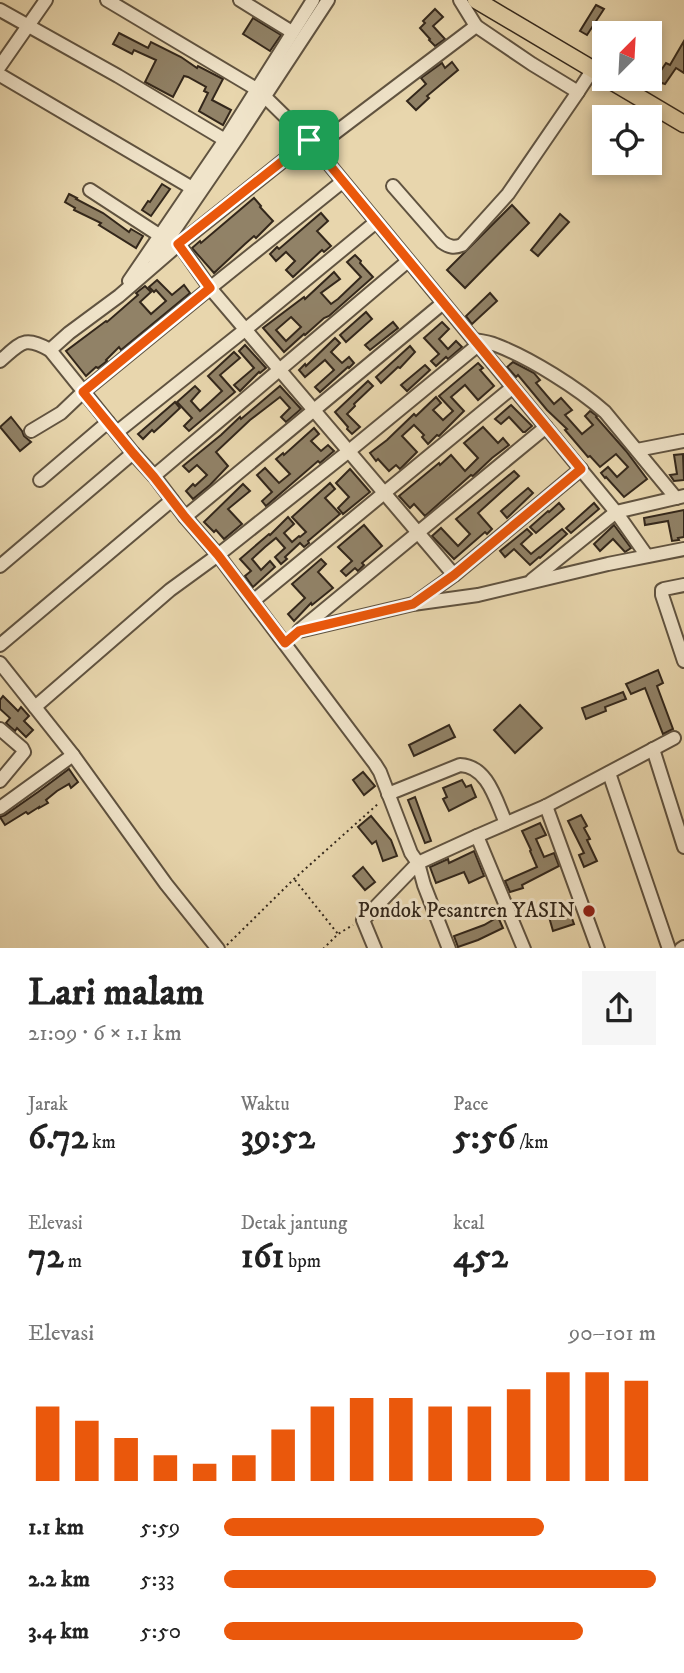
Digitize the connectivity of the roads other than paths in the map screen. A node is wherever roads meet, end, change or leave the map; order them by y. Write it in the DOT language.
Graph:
graph roads {
  1 [pos="46,0"];
  2 [pos="107,0"];
  3 [pos="240,0"];
  4 [pos="313,0"];
  5 [pos="328,0"];
  6 [pos="460,0"];
  7 [pos="476,0"];
  8 [pos="0,10"];
  9 [pos="29,26"];
  10 [pos="476,26"];
  11 [pos="292,33"];
  12 [pos="0,66"];
  13 [pos="592,69"];
  14 [pos="0,75"];
  15 [pos="592,79"];
  16 [pos="628,91"];
  17 [pos="261,92"];
  18 [pos="578,92"];
  19 [pos="684,124"];
  20 [pos="225,139"];
  21 [pos="312,144"];
  22 [pos="342,182"];
  23 [pos="393,186"];
  24 [pos="192,188"];
  25 [pos="90,190"];
  26 [pos="376,222"];
  27 [pos="159,235"];
  28 [pos="178,244"];
  29 [pos="408,261"];
  30 [pos="137,279"];
  31 [pos="210,288"];
  32 [pos="119,296"];
  33 [pos="443,303"];
  34 [pos="246,329"];
  35 [pos="476,342"];
  36 [pos="50,350"];
  37 [pos="0,361"];
  38 [pos="281,370"];
  39 [pos="513,387"];
  40 [pos="83,392"];
  41 [pos="315,410"];
  42 [pos="113,427"];
  43 [pos="546,427"];
  44 [pos="31,431"];
  45 [pos="683,441"];
  46 [pos="637,450"];
  47 [pos="349,451"];
  48 [pos="133,453"];
  49 [pos="581,469"];
  50 [pos="154,477"];
  51 [pos="40,480"];
  52 [pos="385,493"];
  53 [pos="680,497"];
  54 [pos="173,500"];
  55 [pos="617,512"];
  56 [pos="185,517"];
  57 [pos="418,533"];
  58 [pos="684,549"];
  59 [pos="218,555"];
  60 [pos="647,556"];
  61 [pos="0,566"];
  62 [pos="454,575"];
  63 [pos="530,582"];
  64 [pos="684,585"];
  65 [pos="253,601"];
  66 [pos="413,604"];
  67 [pos="299,631"];
  68 [pos="285,643"];
  69 [pos="0,645"];
  70 [pos="684,661"];
  71 [pos="0,663"];
  72 [pos="35,707"];
  73 [pos="0,729"];
  74 [pos="674,738"];
  75 [pos="653,749"];
  76 [pos="73,755"];
  77 [pos="609,773"];
  78 [pos="0,781"];
  79 [pos="388,794"];
  80 [pos="546,806"];
  81 [pos="0,808"];
  82 [pos="506,823"];
  83 [pos="477,836"];
  84 [pos="684,847"];
  85 [pos="418,863"];
  86 [pos="218,948"];
  87 [pos="375,948"];
  88 [pos="449,948"];
  89 [pos="524,948"];
  90 [pos="598,948"];
  91 [pos="669,948"];
  1 -- 9 [label="street"];
  2 -- 17 [label="street"];
  3 -- 11 [label="street"];
  4 -- 11 [label="street"];
  5 -- 17 [label="street"];
  6 -- 10 [label="street"];
  7 -- 13 [label="main road"];
  8 -- 9 [label="street"];
  9 -- 12 [label="street"];
  9 -- 20 [label="street"];
  10 -- 18 [label="street"];
  10 -- 21 [label="street"];
  11 -- 17 [label="street"];
  14 -- 24 [label="street"];
  15 -- 18 [label="street"];
  16 -- 19 [label="main road"];
  17 -- 20 [label="street"];
  17 -- 21 [label="street"];
  17 -- 30 [label="street"];
  18 -- 23 [label="street"];
  20 -- 24 [label="street"];
  21 -- 22 [label="street"];
  21 -- 28 [label="street"];
  22 -- 26 [label="street"];
  22 -- 31 [label="street"];
  24 -- 27 [label="street"];
  25 -- 27 [label="street"];
  26 -- 29 [label="street"];
  26 -- 34 [label="street"];
  27 -- 32 [label="street"];
  28 -- 30 [label="street"];
  28 -- 31 [label="street"];
  29 -- 33 [label="street"];
  29 -- 38 [label="street"];
  30 -- 32 [label="street"];
  31 -- 34 [label="street"];
  31 -- 40 [label="street"];
  32 -- 36 [label="street"];
  33 -- 35 [label="street"];
  33 -- 41 [label="street"];
  34 -- 38 [label="street"];
  34 -- 42 [label="street"];
  35 -- 39 [label="street"];
  35 -- 46 [label="street"];
  35 -- 47 [label="street"];
  36 -- 37 [label="street"];
  36 -- 40 [label="street"];
  38 -- 41 [label="street"];
  38 -- 50 [label="street"];
  39 -- 43 [label="street"];
  39 -- 52 [label="street"];
  40 -- 42 [label="street"];
  40 -- 44 [label="street"];
  41 -- 47 [label="street"];
  41 -- 56 [label="street"];
  42 -- 48 [label="street"];
  42 -- 51 [label="street"];
  43 -- 49 [label="street"];
  43 -- 57 [label="street"];
  45 -- 46 [label="street"];
  46 -- 53 [label="street"];
  47 -- 52 [label="street"];
  47 -- 59 [label="street"];
  48 -- 50 [label="street"];
  48 -- 61 [label="street"];
  49 -- 55 [label="street"];
  49 -- 62 [label="street"];
  50 -- 54 [label="street"];
  52 -- 57 [label="street"];
  52 -- 65 [label="street"];
  53 -- 55 [label="street"];
  54 -- 56 [label="street"];
  54 -- 69 [label="street"];
  55 -- 60 [label="street"];
  55 -- 63 [label="street"];
  56 -- 59 [label="street"];
  57 -- 62 [label="street"];
  57 -- 67 [label="street"];
  58 -- 60 [label="street"];
  59 -- 65 [label="street"];
  59 -- 72 [label="street"];
  60 -- 63 [label="street"];
  62 -- 66 [label="street"];
  63 -- 66 [label="street"];
  64 -- 70 [label="street"];
  65 -- 68 [label="street"];
  66 -- 67 [label="street"];
  67 -- 68 [label="street"];
  68 -- 79 [label="street"];
  71 -- 72 [label="street"];
  72 -- 76 [label="street"];
  73 -- 78 [label="street"];
  74 -- 75 [label="street"];
  75 -- 77 [label="street"];
  75 -- 84 [label="street"];
  76 -- 81 [label="street"];
  76 -- 86 [label="street"];
  77 -- 80 [label="street"];
  77 -- 91 [label="street"];
  79 -- 82 [label="street"];
  79 -- 85 [label="street"];
  80 -- 82 [label="street"];
  80 -- 90 [label="street"];
  82 -- 83 [label="street"];
  83 -- 85 [label="street"];
  83 -- 89 [label="street"];
  85 -- 87 [label="street"];
  85 -- 88 [label="street"];
}
